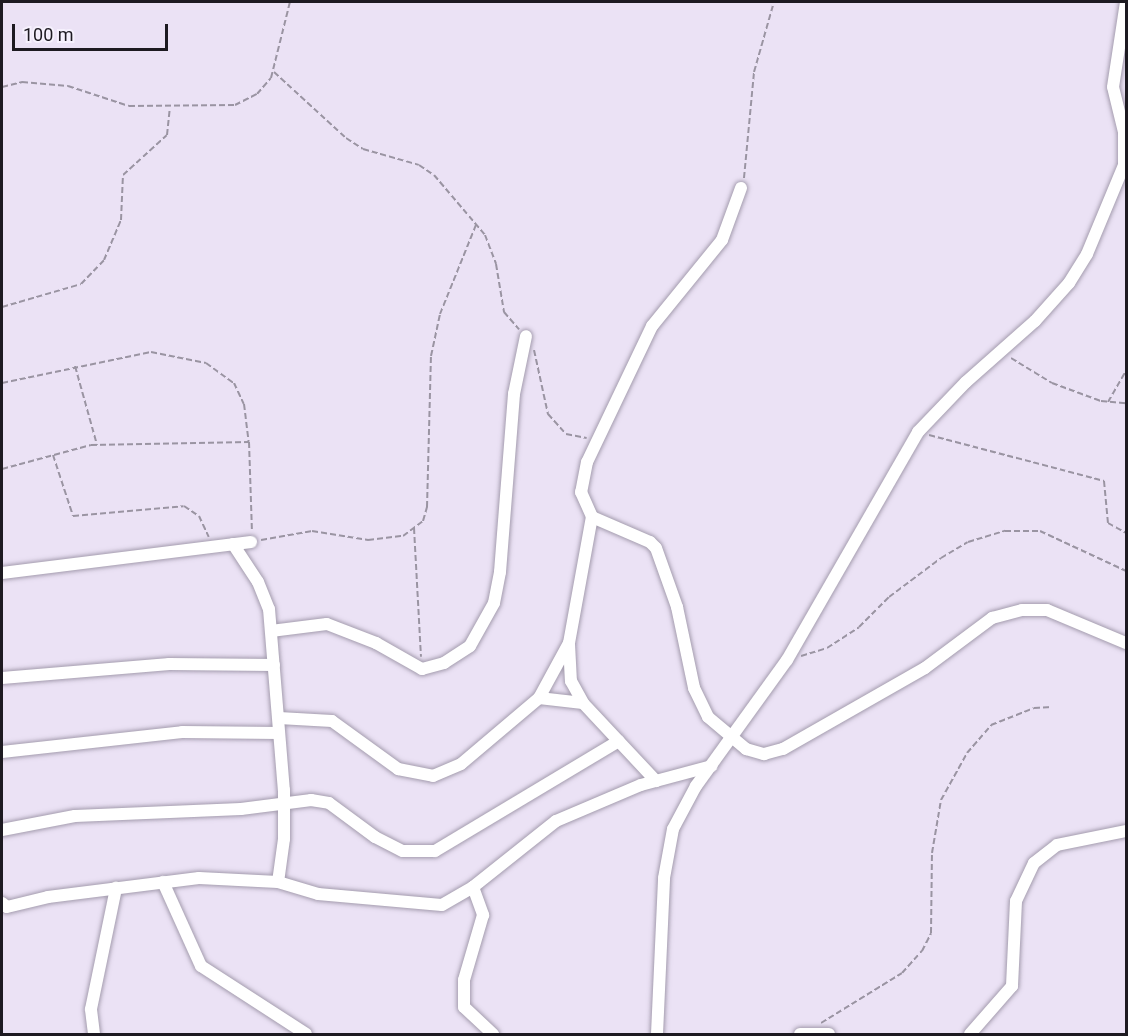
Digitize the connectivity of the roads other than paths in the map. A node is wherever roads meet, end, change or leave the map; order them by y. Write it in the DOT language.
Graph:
graph roads {
  1 [pos="1126,2"];
  2 [pos="741,188"];
  3 [pos="526,336"];
  4 [pos="592,517"];
  5 [pos="251,542"];
  6 [pos="233,544"];
  7 [pos="2,573"];
  8 [pos="271,631"];
  9 [pos="569,643"];
  10 [pos="1126,643"];
  11 [pos="274,665"];
  12 [pos="2,678"];
  13 [pos="538,698"];
  14 [pos="583,703"];
  15 [pos="279,718"];
  16 [pos="279,733"];
  17 [pos="733,740"];
  18 [pos="619,741"];
  19 [pos="2,752"];
  20 [pos="712,766"];
  21 [pos="656,781"];
  22 [pos="284,806"];
  23 [pos="2,830"];
  24 [pos="1126,831"];
  25 [pos="163,882"];
  26 [pos="278,882"];
  27 [pos="473,887"];
  28 [pos="116,888"];
  29 [pos="2,903"];
  30 [pos="94,1035"];
  31 [pos="306,1035"];
  32 [pos="493,1035"];
  33 [pos="657,1035"];
  34 [pos="801,1035"];
  35 [pos="829,1035"];
  36 [pos="970,1035"];
  1 -- 17 [label="street"];
  2 -- 4 [label="street"];
  3 -- 8 [label="street"];
  4 -- 9 [label="street"];
  4 -- 17 [label="street"];
  5 -- 6 [label="street"];
  6 -- 7 [label="street"];
  6 -- 8 [label="street"];
  8 -- 11 [label="street"];
  9 -- 13 [label="street"];
  9 -- 14 [label="street"];
  10 -- 17 [label="street"];
  11 -- 12 [label="street"];
  11 -- 15 [label="street"];
  13 -- 14 [label="street"];
  13 -- 15 [label="street"];
  14 -- 18 [label="street"];
  15 -- 16 [label="street"];
  16 -- 19 [label="street"];
  16 -- 22 [label="street"];
  17 -- 20 [label="street"];
  18 -- 21 [label="street"];
  18 -- 22 [label="street"];
  20 -- 21 [label="street"];
  20 -- 33 [label="street"];
  21 -- 27 [label="street"];
  22 -- 23 [label="street"];
  22 -- 26 [label="street"];
  24 -- 36 [label="street"];
  25 -- 26 [label="street"];
  25 -- 28 [label="street"];
  25 -- 31 [label="street"];
  26 -- 27 [label="street"];
  27 -- 32 [label="street"];
  28 -- 29 [label="street"];
  28 -- 30 [label="street"];
  34 -- 35 [label="street"];
}
